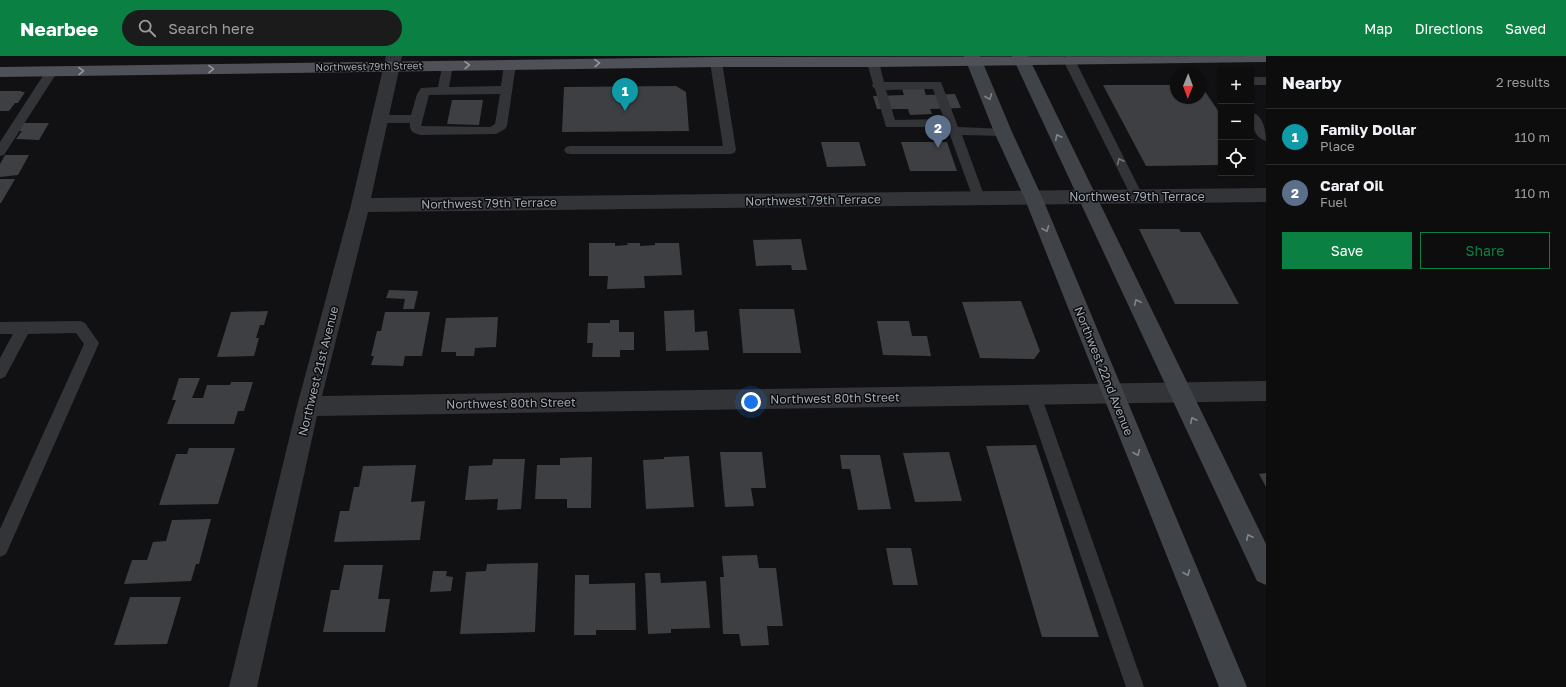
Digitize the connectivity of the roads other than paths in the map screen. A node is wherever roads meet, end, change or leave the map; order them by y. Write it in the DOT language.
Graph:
graph roads {
  1 [pos="62,56"];
  2 [pos="1266,57"];
  3 [pos="973,58"];
  4 [pos="1020,58"];
  5 [pos="716,59"];
  6 [pos="1069,60"];
  7 [pos="393,61"];
  8 [pos="873,62"];
  9 [pos="510,64"];
  10 [pos="448,65"];
  11 [pos="52,71"];
  12 [pos="0,72"];
  13 [pos="1254,81"];
  14 [pos="1266,81"];
  15 [pos="878,86"];
  16 [pos="443,90"];
  17 [pos="507,90"];
  18 [pos="380,119"];
  19 [pos="416,119"];
  20 [pos="1254,120"];
  21 [pos="953,127"];
  22 [pos="1003,132"];
  23 [pos="1266,137"];
  24 [pos="570,150"];
  25 [pos="0,152"];
  26 [pos="1266,195"];
  27 [pos="1137,196"];
  28 [pos="1033,197"];
  29 [pos="1087,197"];
  30 [pos="979,198"];
  31 [pos="360,205"];
  32 [pos="0,328"];
  33 [pos="24,328"];
  34 [pos="0,372"];
  35 [pos="1266,391"];
  36 [pos="1179,392"];
  37 [pos="1113,393"];
  38 [pos="1033,395"];
  39 [pos="308,406"];
  40 [pos="0,548"];
  41 [pos="1266,572"];
  42 [pos="243,687"];
  43 [pos="1136,687"];
  44 [pos="1233,687"];
  1 -- 11 [label="main road"];
  2 -- 6 [label="main road, Northwest 79th Street"];
  3 -- 4 [label="main road, Northwest 79th Street"];
  3 -- 8 [label="main road, Northwest 79th Street"];
  3 -- 22 [label="main road, Northwest 22nd Avenue, one-way"];
  4 -- 6 [label="main road, Northwest 79th Street"];
  29 -- 4 [label="main road, one-way"];
  5 -- 8 [label="main road, Northwest 79th Street"];
  9 -- 5 [label="main road, Northwest 79th Street, one-way"];
  5 -- 24 [label="lane"];
  27 -- 6 [label="lane, one-way"];
  7 -- 10 [label="main road, Northwest 79th Street"];
  11 -- 7 [label="main road, Northwest 79th Street, one-way"];
  7 -- 18 [label="street, Northwest 21st Avenue"];
  8 -- 15 [label="lane"];
  10 -- 9 [label="main road, Northwest 79th Street, one-way"];
  9 -- 17 [label="lane"];
  10 -- 16 [label="lane"];
  11 -- 12 [label="main road, Northwest 79th Street"];
  11 -- 25 [label="lane"];
  13 -- 14 [label="lane"];
  15 -- 21 [label="lane"];
  15 -- 21 [label="lane"];
  16 -- 17 [label="lane"];
  16 -- 19 [label="lane"];
  17 -- 19 [label="lane"];
  18 -- 19 [label="lane"];
  18 -- 31 [label="street, Northwest 21st Avenue"];
  20 -- 23 [label="lane"];
  21 -- 22 [label="lane"];
  21 -- 30 [label="lane"];
  22 -- 28 [label="main road, Northwest 22nd Avenue"];
  26 -- 27 [label="street, Northwest 79th Terrace"];
  27 -- 29 [label="street, Northwest 79th Terrace"];
  28 -- 29 [label="street, Northwest 79th Terrace"];
  28 -- 30 [label="street, Northwest 79th Terrace"];
  28 -- 37 [label="main road, Northwest 22nd Avenue, one-way"];
  36 -- 29 [label="main road, one-way"];
  30 -- 31 [label="street, Northwest 79th Terrace"];
  31 -- 39 [label="street, Northwest 21st Avenue"];
  32 -- 33 [label="lane"];
  33 -- 34 [label="lane"];
  33 -- 40 [label="lane"];
  35 -- 36 [label="street, Northwest 80th Street"];
  36 -- 37 [label="street, Northwest 80th Street"];
  41 -- 36 [label="main road, one-way"];
  37 -- 38 [label="street, Northwest 80th Street"];
  37 -- 44 [label="main road, Northwest 22nd Avenue, one-way"];
  38 -- 39 [label="street, Northwest 80th Street"];
  38 -- 43 [label="lane"];
  39 -- 42 [label="street, Northwest 21st Avenue"];
}
